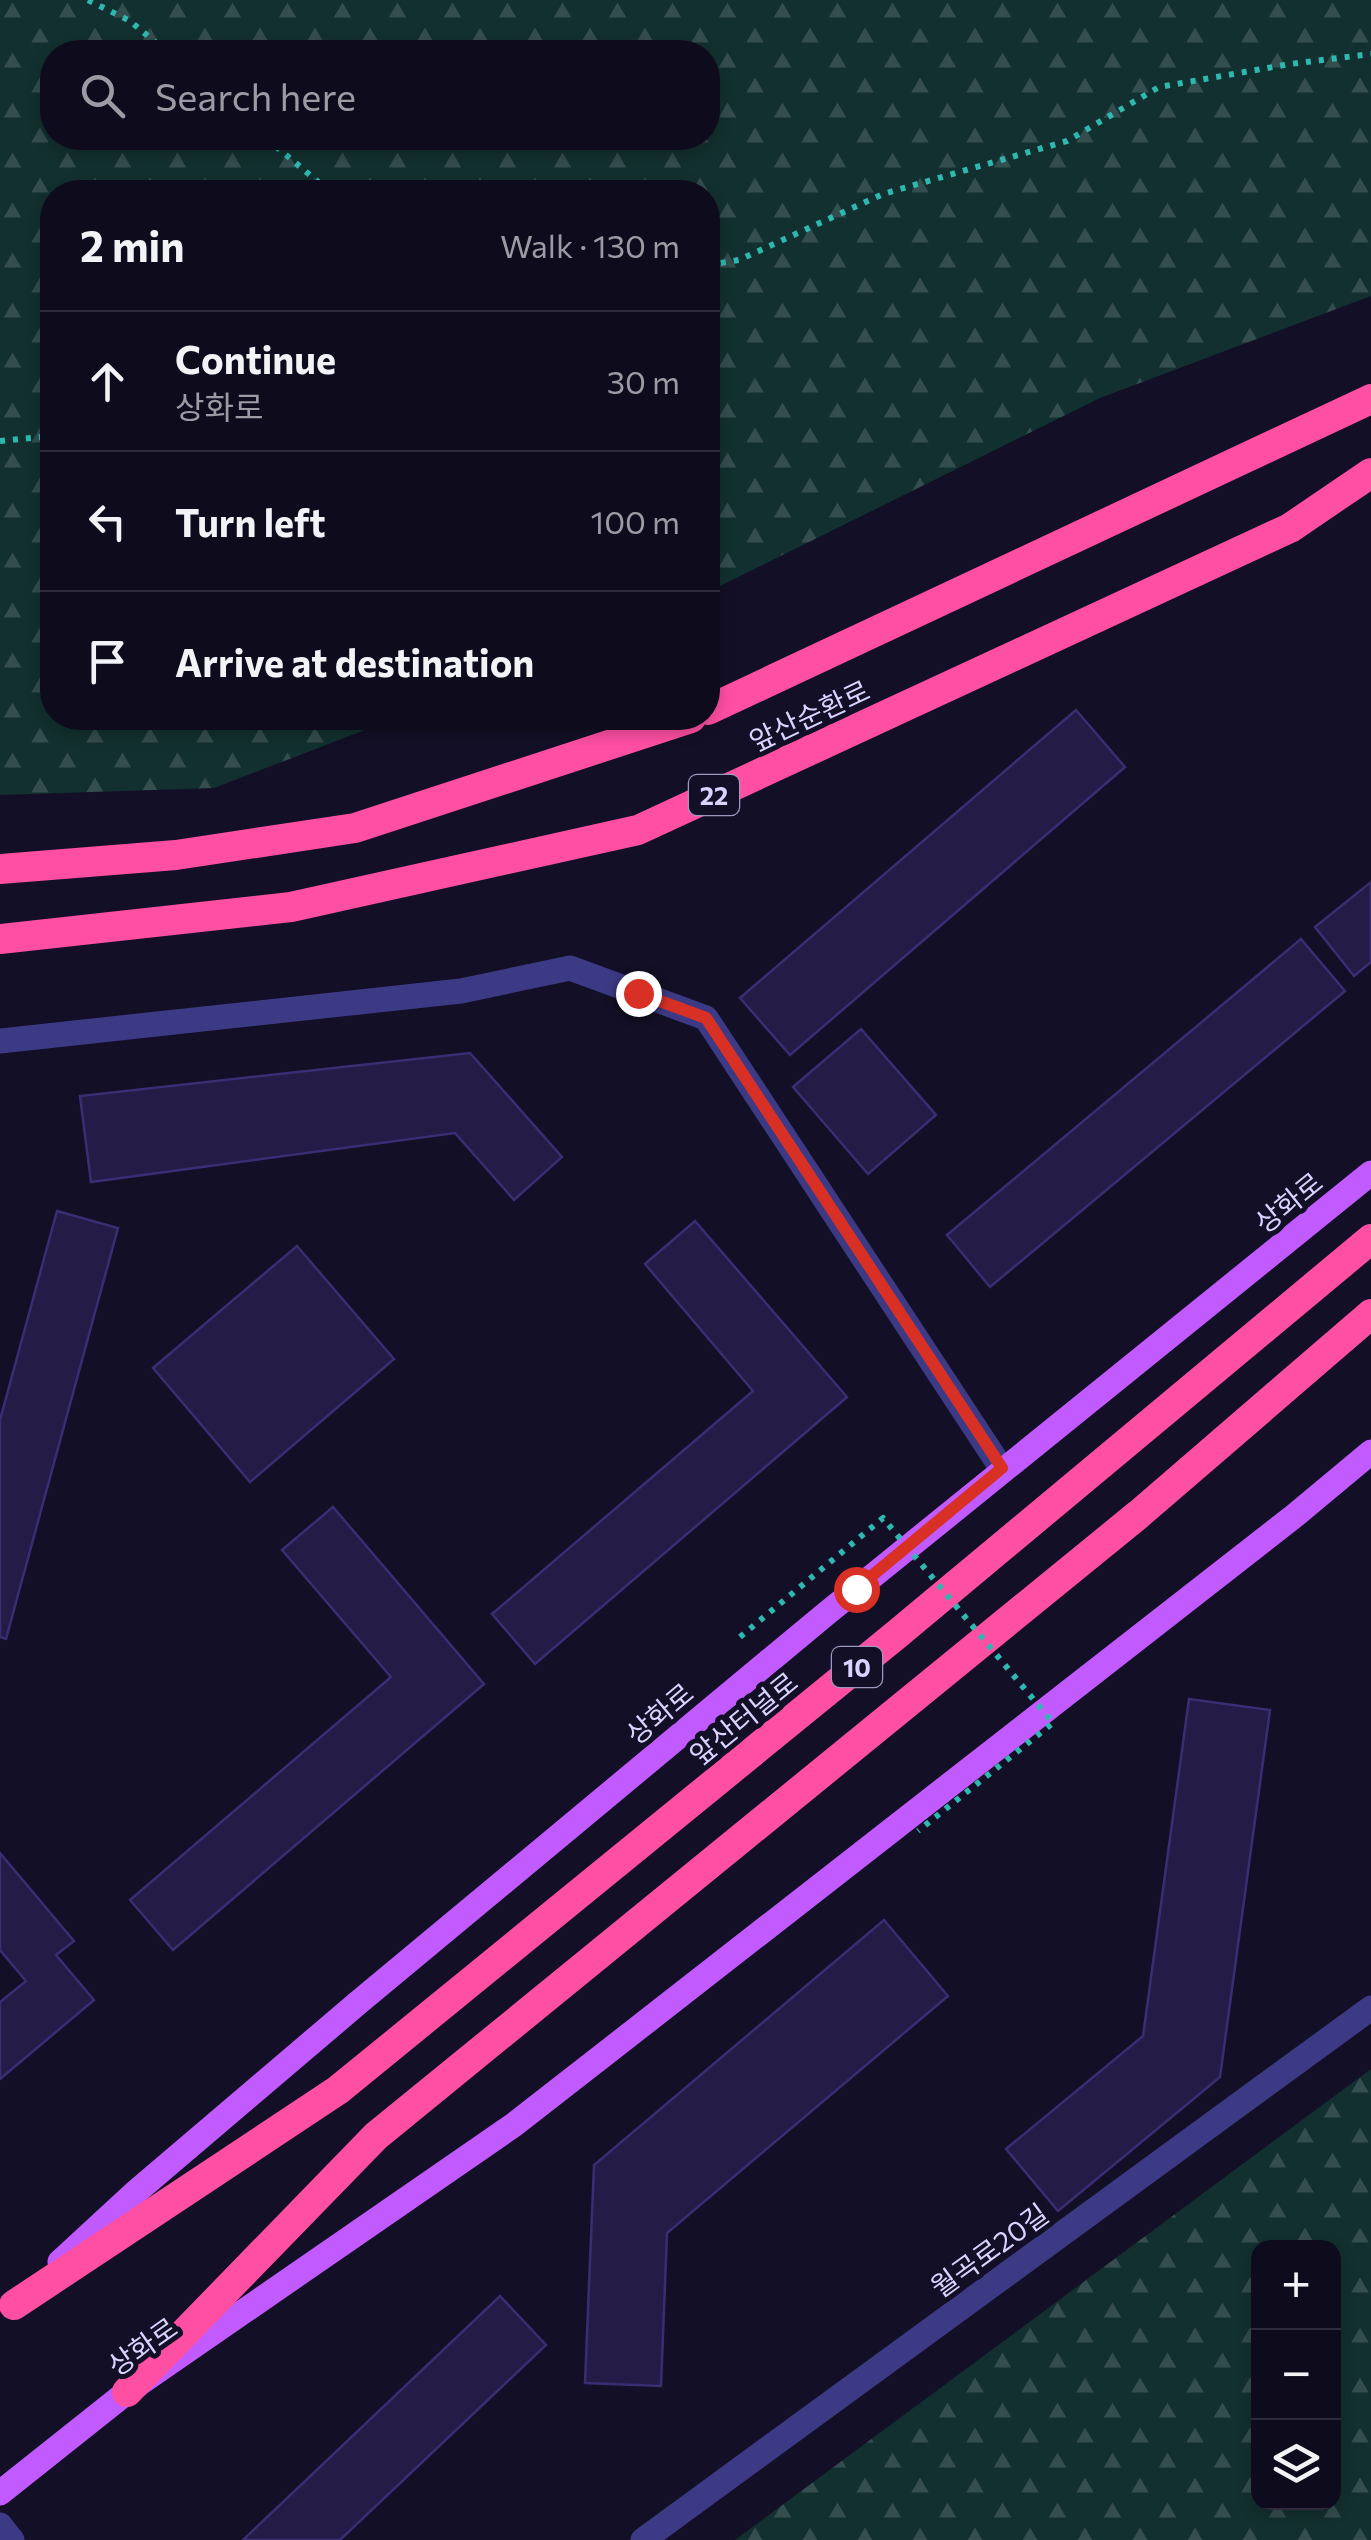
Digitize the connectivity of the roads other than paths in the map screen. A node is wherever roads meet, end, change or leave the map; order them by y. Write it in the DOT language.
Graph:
graph roads {
  1 [pos="1371,399"];
  2 [pos="1371,473"];
  3 [pos="1371,496"];
  4 [pos="1290,528"];
  5 [pos="720,704"];
  6 [pos="655,730"];
  7 [pos="0,869"];
  8 [pos="0,939"];
  9 [pos="0,1041"];
  10 [pos="1371,1172"];
  11 [pos="1371,1239"];
  12 [pos="1371,1314"];
  13 [pos="1371,1452"];
  14 [pos="1002,1468"];
  15 [pos="1371,2008"];
  16 [pos="7,2311"];
  17 [pos="128,2392"];
  18 [pos="0,2493"];
  19 [pos="0,2526"];
  20 [pos="12,2540"];
  21 [pos="643,2540"];
  1 -- 5 [label="highway, 앞산순환로"];
  2 -- 4 [label="highway, 앞산순환로 / 22"];
  3 -- 4 [label="highway"];
  4 -- 8 [label="highway, 앞산순환로 / 22"];
  6 -- 7 [label="highway"];
  9 -- 14 [label="lane"];
  10 -- 14 [label="main road, 상화로 / 10"];
  11 -- 16 [label="highway, 앞산터널로 / 10"];
  12 -- 17 [label="highway, 10"];
  13 -- 17 [label="main road, 상화로"];
  14 -- 16 [label="main road, 상화로 / 10"];
  15 -- 21 [label="lane, 월곡로20길"];
  17 -- 18 [label="main road, 상화로"];
  19 -- 20 [label="lane"];
}
